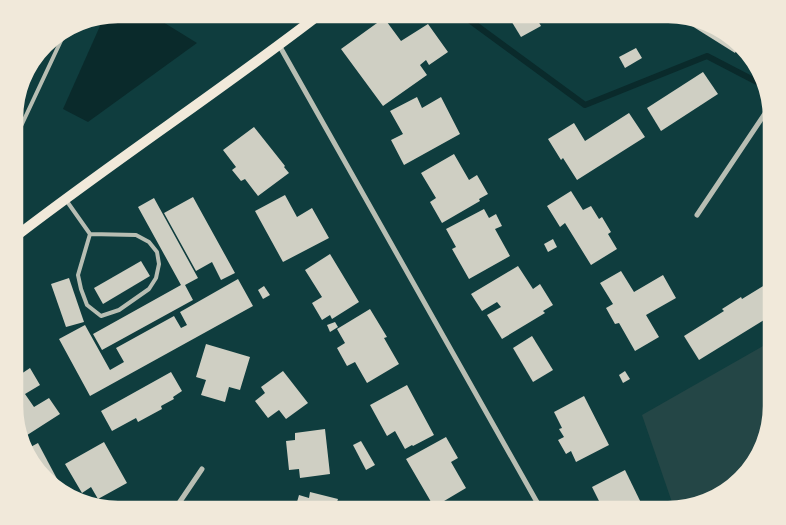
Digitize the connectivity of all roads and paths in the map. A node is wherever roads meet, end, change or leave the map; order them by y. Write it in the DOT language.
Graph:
graph roads {
  1 [pos="309,22"];
  2 [pos="60,42"];
  3 [pos="279,45"];
  4 [pos="763,120"];
  5 [pos="22,123"];
  6 [pos="65,198"];
  7 [pos="697,215"];
  8 [pos="22,232"];
  9 [pos="90,234"];
  10 [pos="202,469"];
  11 [pos="180,502"];
  12 [pos="537,502"];
  1 -- 3 [label="main road"];
  2 -- 5 [label="lane"];
  3 -- 6 [label="main road"];
  3 -- 12 [label="street"];
  4 -- 7 [label="street"];
  6 -- 8 [label="main road"];
  6 -- 9 [label="lane"];
  9 -- 9 [label="lane"];
  10 -- 11 [label="street"];
}
